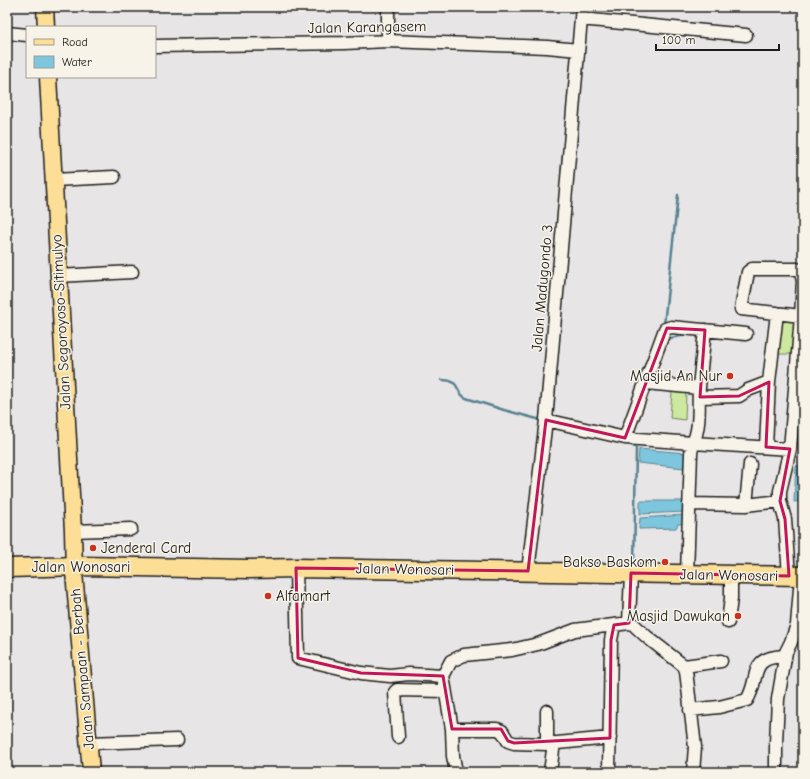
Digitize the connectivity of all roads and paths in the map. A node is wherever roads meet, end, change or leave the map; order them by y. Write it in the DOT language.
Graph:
graph roads {
  1 [pos="45,7"];
  2 [pos="388,7"];
  3 [pos="582,13"];
  4 [pos="46,26"];
  5 [pos="7,33"];
  6 [pos="26,35"];
  7 [pos="746,35"];
  8 [pos="388,41"];
  9 [pos="156,46"];
  10 [pos="578,50"];
  11 [pos="48,78"];
  12 [pos="114,177"];
  13 [pos="53,180"];
  14 [pos="132,272"];
  15 [pos="58,276"];
  16 [pos="777,313"];
  17 [pos="801,316"];
  18 [pos="705,330"];
  19 [pos="746,334"];
  20 [pos="769,382"];
  21 [pos="645,383"];
  22 [pos="699,393"];
  23 [pos="546,420"];
  24 [pos="626,438"];
  25 [pos="693,442"];
  26 [pos="766,447"];
  27 [pos="790,449"];
  28 [pos="750,464"];
  29 [pos="780,501"];
  30 [pos="689,504"];
  31 [pos="746,505"];
  32 [pos="131,529"];
  33 [pos="73,531"];
  34 [pos="74,566"];
  35 [pos="7,568"];
  36 [pos="296,568"];
  37 [pos="528,571"];
  38 [pos="634,573"];
  39 [pos="687,574"];
  40 [pos="731,575"];
  41 [pos="797,576"];
  42 [pos="728,622"];
  43 [pos="629,623"];
  44 [pos="614,625"];
  45 [pos="785,656"];
  46 [pos="721,661"];
  47 [pos="684,666"];
  48 [pos="443,676"];
  49 [pos="445,691"];
  50 [pos="690,710"];
  51 [pos="547,711"];
  52 [pos="452,729"];
  53 [pos="398,737"];
  54 [pos="610,738"];
  55 [pos="177,740"];
  56 [pos="88,743"];
  57 [pos="550,743"];
  58 [pos="91,772"];
  59 [pos="456,772"];
  60 [pos="550,772"];
  61 [pos="609,772"];
  62 [pos="693,772"];
  63 [pos="776,772"];
  1 -- 4 [label="main road"];
  2 -- 8 [label="street"];
  3 -- 7 [label="street"];
  3 -- 10 [label="street, Jalan Madugondo 3"];
  5 -- 6 [label="street"];
  8 -- 9 [label="street, Jalan Karangasem"];
  8 -- 10 [label="street, Jalan Karangasem"];
  10 -- 23 [label="street, Jalan Madugondo 3"];
  11 -- 13 [label="main road, Jalan Segoroyoso-Sitimulyo"];
  12 -- 13 [label="street"];
  13 -- 15 [label="main road, Jalan Segoroyoso-Sitimulyo"];
  14 -- 15 [label="street"];
  15 -- 33 [label="main road, Jalan Segoroyoso-Sitimulyo"];
  16 -- 17 [label="street"];
  16 -- 17 [label="street"];
  16 -- 20 [label="street"];
  17 -- 27 [label="street"];
  18 -- 19 [label="street"];
  18 -- 21 [label="street"];
  18 -- 22 [label="street"];
  20 -- 22 [label="street"];
  20 -- 26 [label="street"];
  21 -- 22 [label="street"];
  21 -- 24 [label="street"];
  22 -- 25 [label="street"];
  23 -- 24 [label="street"];
  23 -- 37 [label="street, Jalan Madugondo 3"];
  24 -- 25 [label="street"];
  25 -- 26 [label="street"];
  25 -- 30 [label="street"];
  26 -- 27 [label="street"];
  27 -- 29 [label="street"];
  28 -- 31 [label="street"];
  29 -- 31 [label="street"];
  29 -- 41 [label="street"];
  30 -- 31 [label="street"];
  30 -- 39 [label="street"];
  32 -- 33 [label="street"];
  33 -- 34 [label="main road, Jalan Segoroyoso-Sitimulyo"];
  34 -- 35 [label="highway, Jalan Wonosari"];
  34 -- 36 [label="highway, Jalan Wonosari"];
  34 -- 56 [label="main road, Jalan Sampaan - Berbah"];
  36 -- 37 [label="highway, Jalan Wonosari"];
  36 -- 48 [label="street"];
  37 -- 38 [label="highway, Jalan Wonosari"];
  38 -- 39 [label="highway, Jalan Wonosari"];
  38 -- 43 [label="street"];
  39 -- 40 [label="highway, Jalan Wonosari"];
  40 -- 41 [label="highway, Jalan Wonosari"];
  40 -- 42 [label="street"];
  41 -- 45 [label="street"];
  43 -- 44 [label="street"];
  43 -- 47 [label="street"];
  44 -- 48 [label="street"];
  44 -- 54 [label="street"];
  45 -- 50 [label="street"];
  45 -- 63 [label="street"];
  46 -- 47 [label="street"];
  47 -- 50 [label="street"];
  48 -- 49 [label="street"];
  49 -- 52 [label="street"];
  49 -- 53 [label="street"];
  50 -- 62 [label="street"];
  51 -- 57 [label="street"];
  52 -- 57 [label="street"];
  52 -- 59 [label="street"];
  54 -- 57 [label="street"];
  54 -- 61 [label="street"];
  55 -- 56 [label="street"];
  56 -- 58 [label="main road, Jalan Sampaan - Berbah"];
  57 -- 60 [label="street"];
}
